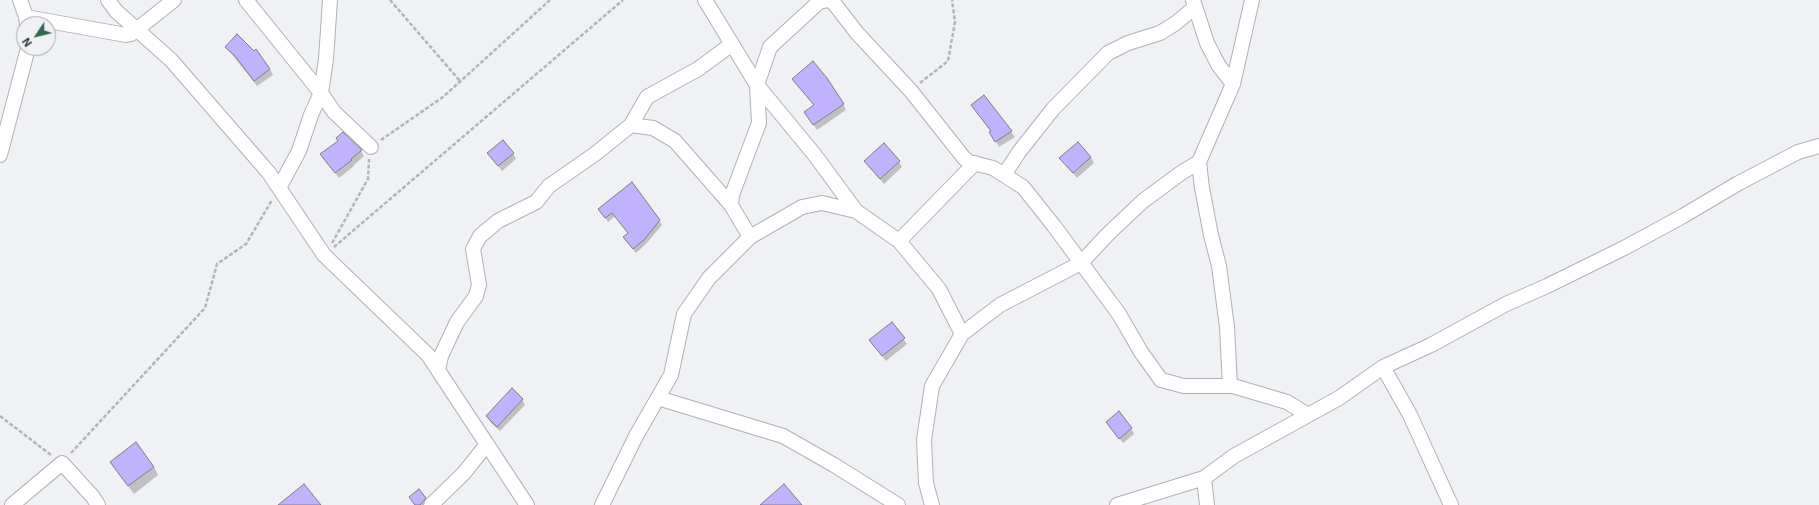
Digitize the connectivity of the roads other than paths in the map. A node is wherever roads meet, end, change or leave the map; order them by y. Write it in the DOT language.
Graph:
graph roads {
  1 [pos="20,0"];
  2 [pos="108,0"];
  3 [pos="174,0"];
  4 [pos="246,0"];
  5 [pos="330,0"];
  6 [pos="705,0"];
  7 [pos="824,0"];
  8 [pos="1252,0"];
  9 [pos="1194,3"];
  10 [pos="25,16"];
  11 [pos="56,24"];
  12 [pos="138,29"];
  13 [pos="732,44"];
  14 [pos="26,56"];
  15 [pos="1233,84"];
  16 [pos="757,85"];
  17 [pos="321,93"];
  18 [pos="631,125"];
  19 [pos="370,146"];
  20 [pos="1819,146"];
  21 [pos="0,155"];
  22 [pos="1200,162"];
  23 [pos="975,163"];
  24 [pos="1004,175"];
  25 [pos="279,188"];
  26 [pos="731,205"];
  27 [pos="856,211"];
  28 [pos="750,237"];
  29 [pos="900,241"];
  30 [pos="1081,263"];
  31 [pos="962,334"];
  32 [pos="1383,367"];
  33 [pos="438,370"];
  34 [pos="1230,386"];
  35 [pos="658,398"];
  36 [pos="1308,415"];
  37 [pos="487,444"];
  38 [pos="1204,478"];
  39 [pos="12,505"];
  40 [pos="98,505"];
  41 [pos="431,505"];
  42 [pos="527,505"];
  43 [pos="602,505"];
  44 [pos="898,505"];
  45 [pos="932,505"];
  46 [pos="1117,505"];
  47 [pos="1207,505"];
  48 [pos="1451,505"];
  1 -- 10 [label="street"];
  2 -- 12 [label="street"];
  3 -- 12 [label="street"];
  4 -- 17 [label="street"];
  5 -- 17 [label="street"];
  6 -- 13 [label="street"];
  7 -- 16 [label="street"];
  7 -- 23 [label="street"];
  8 -- 15 [label="street"];
  9 -- 15 [label="street"];
  9 -- 24 [label="street"];
  11 -- 12 [label="street"];
  12 -- 25 [label="street"];
  13 -- 16 [label="street"];
  13 -- 18 [label="street"];
  14 -- 21 [label="street"];
  15 -- 22 [label="street"];
  16 -- 26 [label="street"];
  16 -- 27 [label="street"];
  17 -- 19 [label="street"];
  17 -- 25 [label="street"];
  18 -- 26 [label="street"];
  18 -- 33 [label="street"];
  20 -- 32 [label="street"];
  22 -- 30 [label="street"];
  22 -- 34 [label="street"];
  23 -- 24 [label="street"];
  23 -- 29 [label="street"];
  24 -- 30 [label="street"];
  25 -- 33 [label="street"];
  26 -- 28 [label="street"];
  27 -- 28 [label="street"];
  27 -- 29 [label="street"];
  28 -- 35 [label="street"];
  29 -- 31 [label="street"];
  30 -- 31 [label="street"];
  30 -- 34 [label="street"];
  31 -- 45 [label="street"];
  32 -- 36 [label="street"];
  32 -- 48 [label="street"];
  33 -- 37 [label="street"];
  34 -- 36 [label="street"];
  35 -- 43 [label="street"];
  35 -- 44 [label="street"];
  36 -- 38 [label="street"];
  37 -- 41 [label="street"];
  37 -- 42 [label="street"];
  38 -- 46 [label="street"];
  38 -- 47 [label="street"];
  39 -- 40 [label="street"];
}
